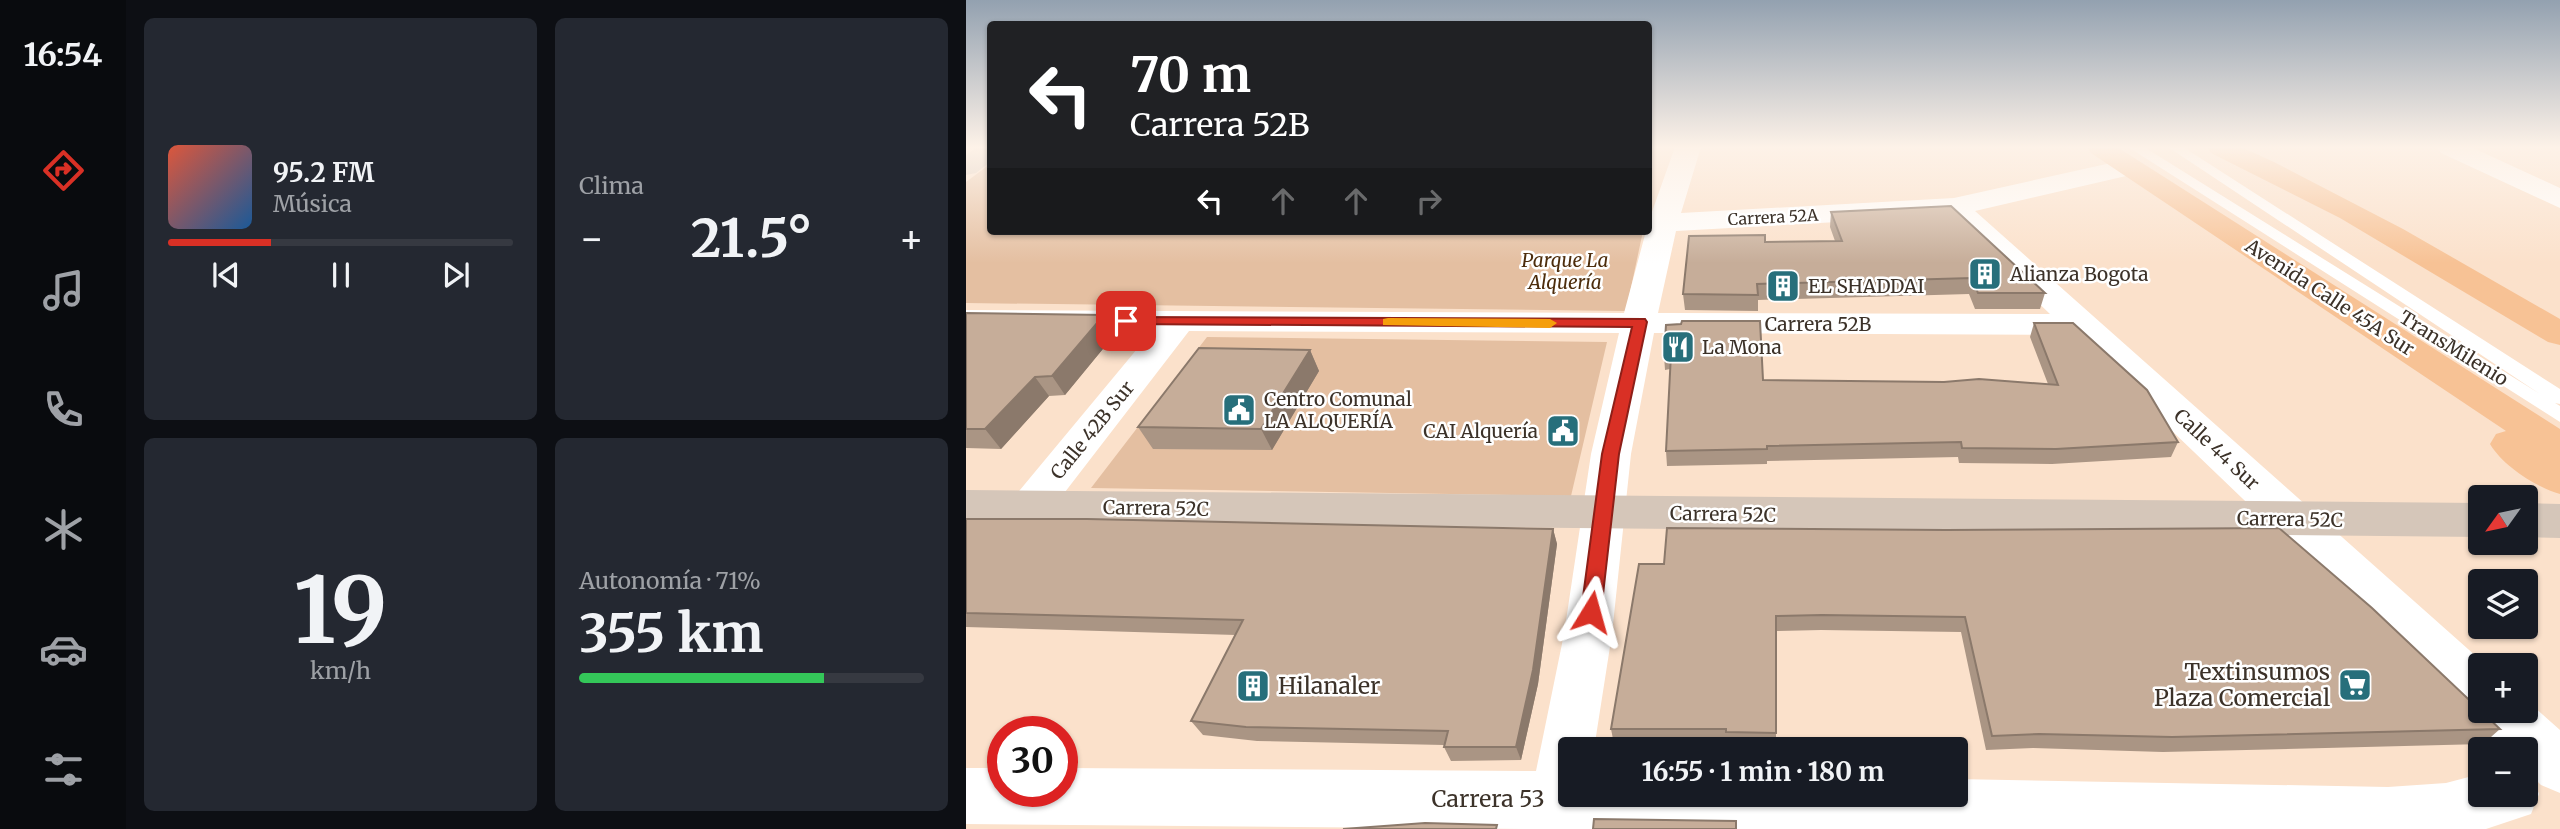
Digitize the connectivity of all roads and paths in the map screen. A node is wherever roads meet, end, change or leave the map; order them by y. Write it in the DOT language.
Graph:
graph roads {
  1 [pos="1675,186"];
  2 [pos="2030,186"];
  3 [pos="2167,186"];
  4 [pos="2174,186"];
  5 [pos="2180,186"];
  6 [pos="2234,186"];
  7 [pos="2301,186"];
  8 [pos="2532,186"];
  9 [pos="2560,199"];
  10 [pos="1954,207"];
  11 [pos="1663,223"];
  12 [pos="966,320"];
  13 [pos="1180,321"];
  14 [pos="1640,322"];
  15 [pos="2082,325"];
  16 [pos="2560,334"];
  17 [pos="2560,398"];
  18 [pos="2560,415"];
  19 [pos="2560,448"];
  20 [pos="2560,479"];
  21 [pos="966,506"];
  22 [pos="1030,507"];
  23 [pos="1604,513"];
  24 [pos="2292,519"];
  25 [pos="2468,520"];
  26 [pos="2538,520"];
  27 [pos="2560,521"];
  28 [pos="2468,681"];
  29 [pos="2514,723"];
  30 [pos="2560,766"];
  31 [pos="2560,778"];
  32 [pos="2538,786"];
  33 [pos="966,796"];
  34 [pos="2468,805"];
  35 [pos="1556,814"];
  1 -- 11 [label="street"];
  2 -- 10 [label="street, Carrera 52A"];
  3 -- 20 [label="highway"];
  4 -- 19 [label="highway, Avenida Calle 45A Sur"];
  5 -- 18 [label="lane, TransMilenio"];
  6 -- 17 [label="lane, TransMilenio"];
  7 -- 16 [label="highway"];
  8 -- 9 [label="street"];
  10 -- 11 [label="street, Carrera 52A"];
  10 -- 15 [label="street, Calle 44 Sur"];
  11 -- 14 [label="street"];
  12 -- 13 [label="street, Carrera 52B"];
  13 -- 14 [label="street, Carrera 52B"];
  13 -- 22 [label="street, Calle 42B Sur"];
  14 -- 15 [label="street, Carrera 52B"];
  14 -- 23 [label="street"];
  15 -- 24 [label="street, Calle 44 Sur"];
  21 -- 22 [label="street, Carrera 52C"];
  22 -- 23 [label="street, Carrera 52C"];
  23 -- 24 [label="street, Carrera 52C"];
  23 -- 35 [label="street"];
  24 -- 25 [label="street, Carrera 52C"];
  24 -- 28 [label="street, Calle 44 Sur"];
  26 -- 27 [label="street"];
  29 -- 30 [label="street"];
  31 -- 32 [label="street"];
  33 -- 35 [label="street, Carrera 53"];
  34 -- 35 [label="street, Carrera 53"];
}
